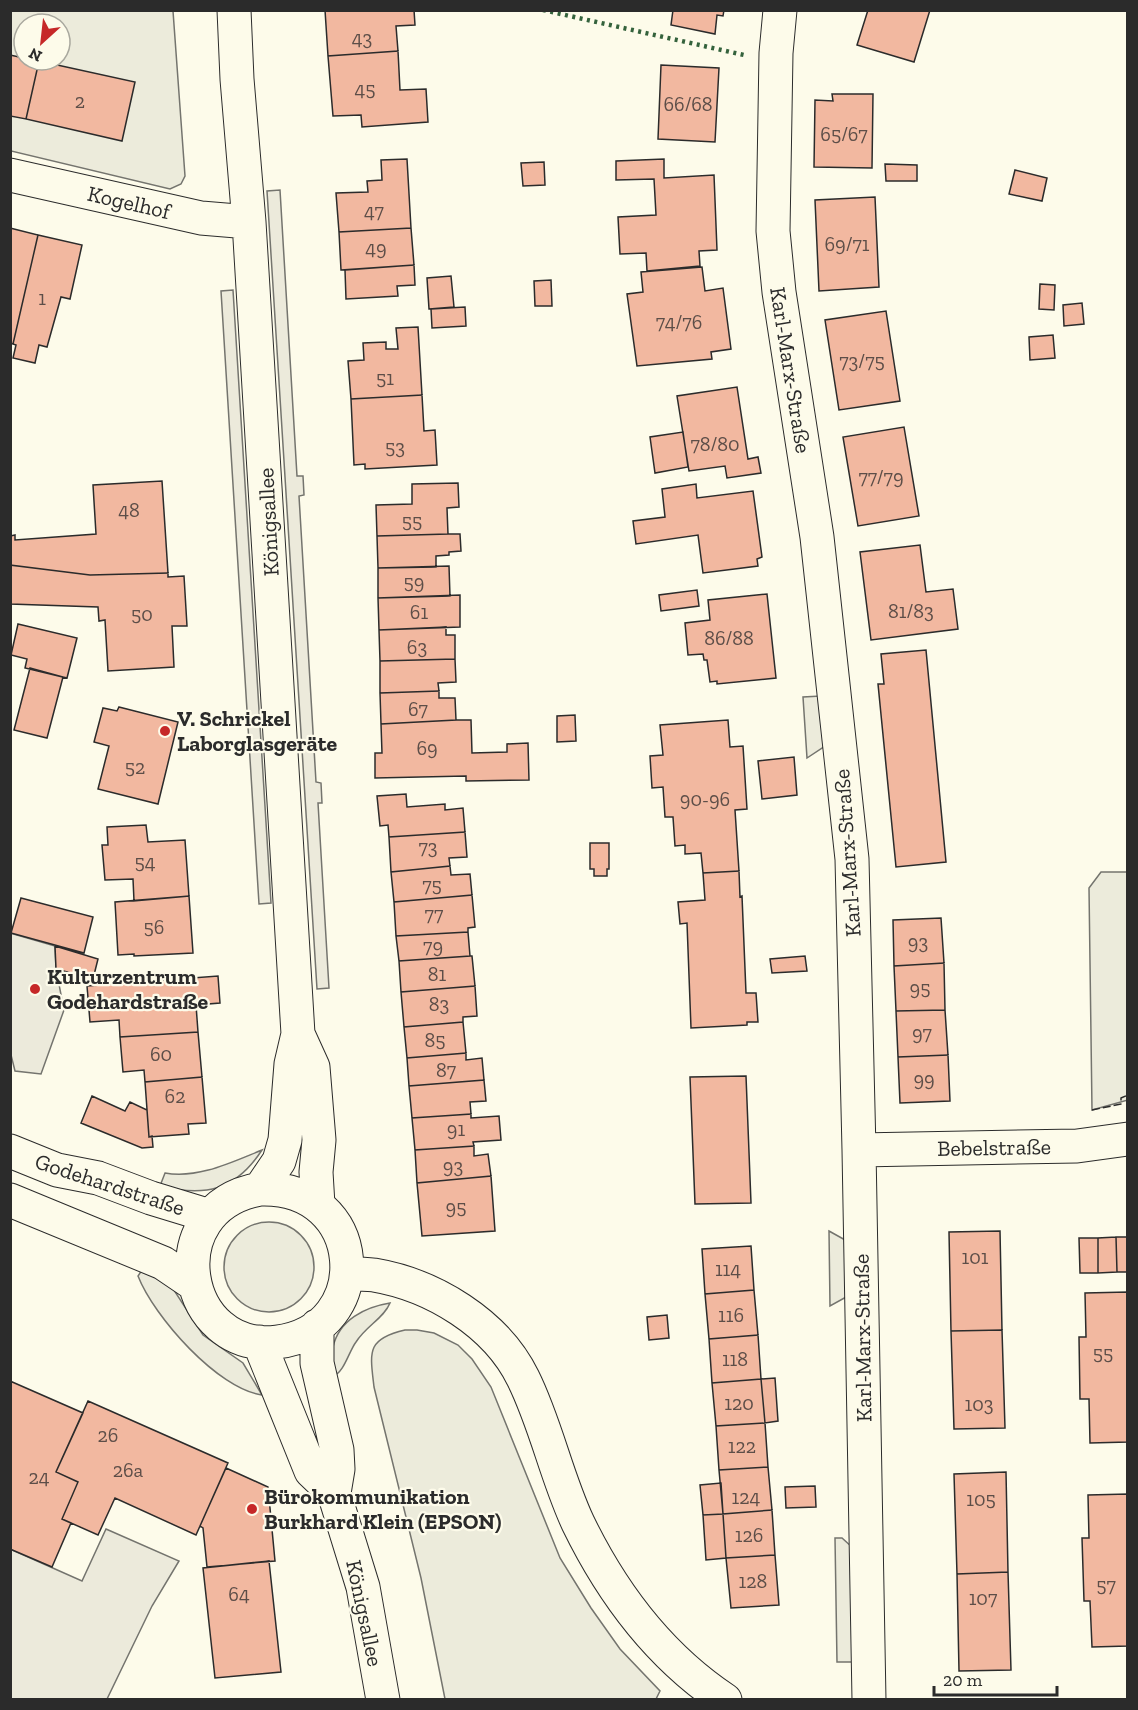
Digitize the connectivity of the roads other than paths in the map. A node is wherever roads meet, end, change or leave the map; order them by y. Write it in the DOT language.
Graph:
graph roads {
  1 [pos="234,10"];
  2 [pos="780,10"];
  3 [pos="10,175"];
  4 [pos="249,222"];
  5 [pos="298,1034"];
  6 [pos="1128,1139"];
  7 [pos="859,1150"];
  8 [pos="10,1151"];
  9 [pos="260,1188"];
  10 [pos="10,1200"];
  11 [pos="318,1205"];
  12 [pos="210,1216"];
  13 [pos="347,1274"];
  14 [pos="194,1284"];
  15 [pos="317,1326"];
  16 [pos="260,1342"];
  17 [pos="334,1493"];
  18 [pos="383,1700"];
  19 [pos="725,1700"];
  20 [pos="869,1700"];
  1 -- 4 [label="street, Königsallee"];
  2 -- 7 [label="street, Karl-Marx-Straße"];
  3 -- 4 [label="street, Kogelhof"];
  4 -- 5 [label="street, Königsallee"];
  5 -- 9 [label="street, Königsallee"];
  5 -- 11 [label="street, Königsallee"];
  6 -- 7 [label="street, Bebelstraße"];
  7 -- 20 [label="street, Karl-Marx-Straße"];
  8 -- 12 [label="street, Godehardstraße"];
  9 -- 11 [label="street"];
  9 -- 12 [label="street"];
  10 -- 14 [label="street"];
  11 -- 13 [label="street"];
  12 -- 14 [label="street"];
  13 -- 15 [label="street"];
  13 -- 19 [label="street"];
  14 -- 16 [label="street"];
  15 -- 16 [label="street"];
  15 -- 17 [label="street, Königsallee"];
  16 -- 17 [label="street"];
  17 -- 18 [label="street, Königsallee"];
}
